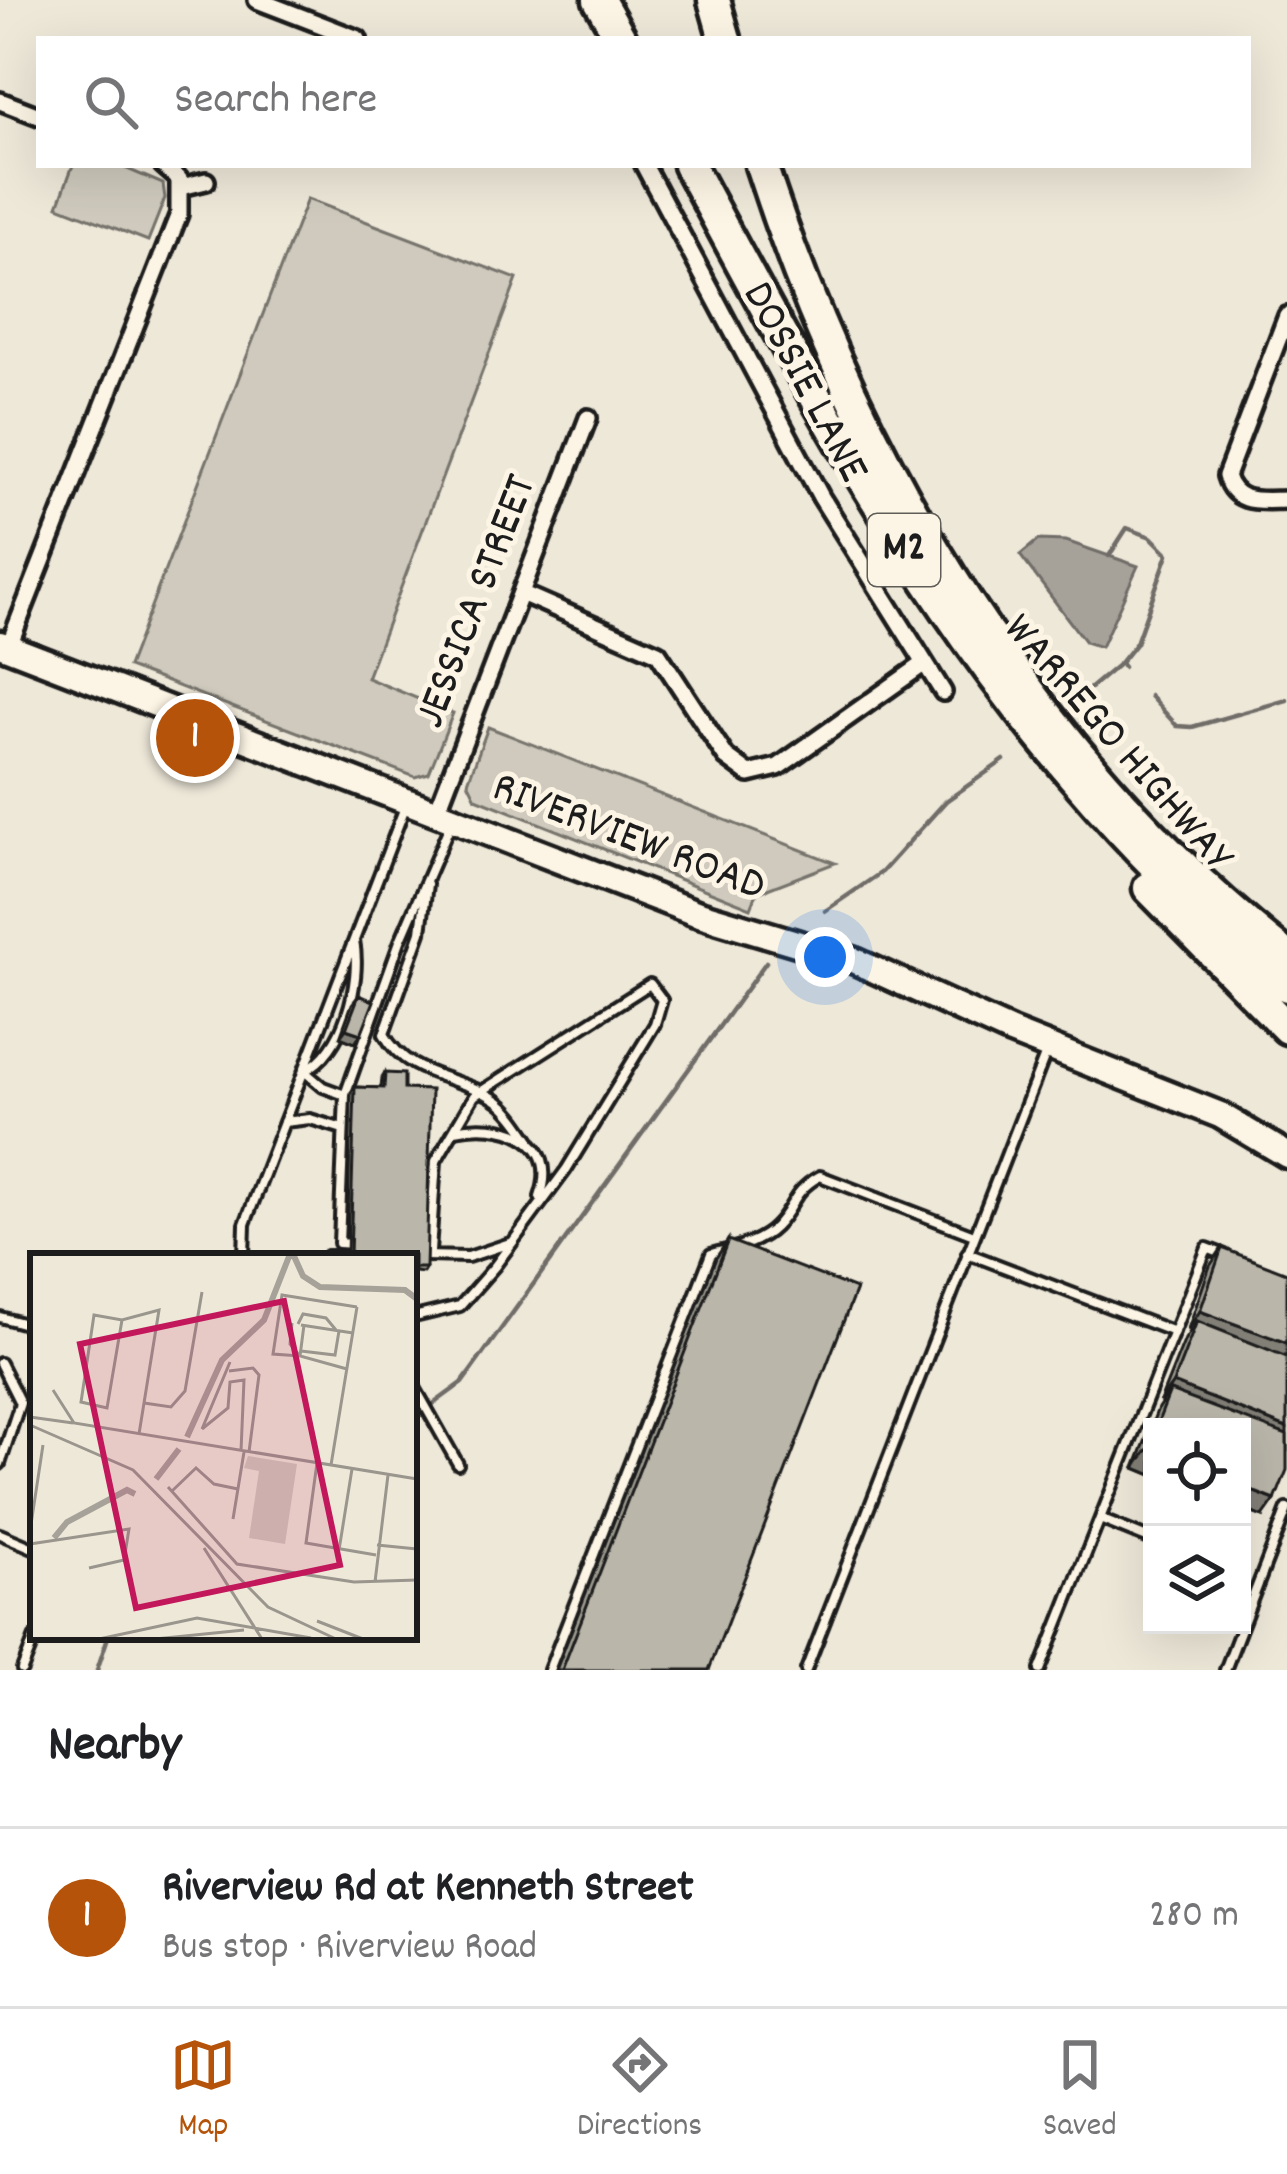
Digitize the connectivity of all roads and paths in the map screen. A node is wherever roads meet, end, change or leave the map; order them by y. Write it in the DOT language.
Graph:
graph roads {
  1 [pos="257,0"];
  2 [pos="714,0"];
  3 [pos="350,36"];
  4 [pos="724,36"];
  5 [pos="0,101"];
  6 [pos="36,115"];
  7 [pos="165,168"];
  8 [pos="646,168"];
  9 [pos="691,168"];
  10 [pos="762,168"];
  11 [pos="206,181"];
  12 [pos="181,187"];
  13 [pos="1287,316"];
  14 [pos="588,418"];
  15 [pos="1287,500"];
  16 [pos="521,593"];
  17 [pos="4,646"];
  18 [pos="922,665"];
  19 [pos="943,692"];
  20 [pos="1025,723"];
  21 [pos="408,801"];
  22 [pos="445,814"];
  23 [pos="427,883"];
  24 [pos="354,938"];
  25 [pos="1287,957"];
  26 [pos="1287,986"];
  27 [pos="1287,1028"];
  28 [pos="1049,1046"];
  29 [pos="304,1071"];
  30 [pos="479,1091"];
  31 [pos="345,1096"];
  32 [pos="284,1122"];
  33 [pos="344,1130"];
  34 [pos="453,1130"];
  35 [pos="530,1140"];
  36 [pos="1286,1155"];
  37 [pos="538,1204"];
  38 [pos="974,1235"];
  39 [pos="512,1242"];
  40 [pos="362,1245"];
  41 [pos="403,1252"];
  42 [pos="244,1253"];
  43 [pos="417,1253"];
  44 [pos="967,1253"];
  45 [pos="1247,1264"];
  46 [pos="0,1317"];
  47 [pos="417,1320"];
  48 [pos="30,1325"];
  49 [pos="1174,1332"];
  50 [pos="0,1363"];
  51 [pos="417,1390"];
  52 [pos="0,1464"];
  53 [pos="458,1464"];
  54 [pos="1287,1509"];
  55 [pos="1100,1520"];
  56 [pos="0,1534"];
  57 [pos="1143,1537"];
  58 [pos="30,1547"];
  59 [pos="1251,1601"];
  60 [pos="1239,1634"];
  61 [pos="33,1640"];
  62 [pos="22,1670"];
  63 [pos="549,1670"];
  64 [pos="806,1670"];
  65 [pos="1040,1670"];
  66 [pos="1226,1670"];
  1 -- 3 [label="street"];
  2 -- 4 [label="highway"];
  5 -- 6 [label="street"];
  7 -- 12 [label="street"];
  8 -- 18 [label="street, DOSSIE LANE"];
  9 -- 20 [label="highway, WARREGO HIGHWAY / M2"];
  10 -- 25 [label="highway, WARREGO HIGHWAY / M2"];
  11 -- 12 [label="street"];
  12 -- 17 [label="street"];
  13 -- 15 [label="street"];
  14 -- 16 [label="street, JESSICA STREET"];
  16 -- 18 [label="street"];
  16 -- 22 [label="street, JESSICA STREET"];
  17 -- 21 [label="main road, RIVERVIEW ROAD"];
  18 -- 19 [label="street, DOSSIE LANE"];
  20 -- 26 [label="highway, WARREGO HIGHWAY / M2"];
  20 -- 27 [label="highway"];
  21 -- 22 [label="main road, RIVERVIEW ROAD"];
  21 -- 24 [label="lane"];
  22 -- 23 [label="lane"];
  22 -- 28 [label="main road, RIVERVIEW ROAD"];
  23 -- 30 [label="lane"];
  23 -- 31 [label="lane"];
  24 -- 29 [label="lane"];
  24 -- 29 [label="lane"];
  28 -- 36 [label="main road, RIVERVIEW ROAD"];
  28 -- 38 [label="lane"];
  29 -- 31 [label="lane"];
  29 -- 32 [label="lane"];
  30 -- 34 [label="lane"];
  30 -- 35 [label="lane"];
  30 -- 37 [label="lane"];
  31 -- 33 [label="lane"];
  32 -- 33 [label="lane"];
  32 -- 42 [label="lane"];
  33 -- 40 [label="lane"];
  34 -- 35 [label="lane"];
  34 -- 41 [label="lane"];
  35 -- 37 [label="lane"];
  37 -- 39 [label="lane"];
  38 -- 44 [label="lane"];
  38 -- 63 [label="lane"];
  39 -- 43 [label="lane"];
  39 -- 47 [label="lane"];
  44 -- 49 [label="lane"];
  44 -- 64 [label="lane"];
  45 -- 49 [label="lane"];
  46 -- 48 [label="lane"];
  49 -- 55 [label="lane"];
  50 -- 52 [label="lane"];
  51 -- 53 [label="lane"];
  54 -- 59 [label="lane"];
  55 -- 57 [label="lane"];
  55 -- 65 [label="lane"];
  56 -- 58 [label="lane"];
  60 -- 66 [label="lane"];
  61 -- 62 [label="lane"];
}
